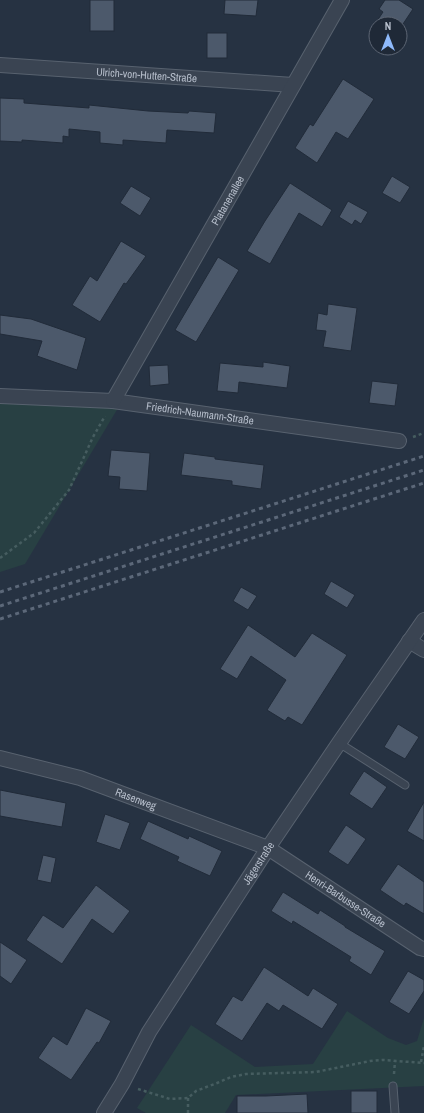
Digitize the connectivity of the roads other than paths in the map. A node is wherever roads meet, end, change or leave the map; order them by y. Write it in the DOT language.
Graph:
graph roads {
  1 [pos="342,0"];
  2 [pos="0,65"];
  3 [pos="293,85"];
  4 [pos="0,396"];
  5 [pos="113,401"];
  6 [pos="399,441"];
  7 [pos="424,620"];
  8 [pos="409,641"];
  9 [pos="424,650"];
  10 [pos="339,743"];
  11 [pos="0,758"];
  12 [pos="405,785"];
  13 [pos="268,848"];
  14 [pos="424,949"];
  15 [pos="394,1086"];
  16 [pos="104,1113"];
  17 [pos="395,1113"];
  1 -- 3 [label="street, Platanenallee"];
  2 -- 3 [label="street, Ulrich-von-Hutten-Straße"];
  3 -- 5 [label="street, Platanenallee"];
  4 -- 5 [label="street, Friedrich-Naumann-Straße"];
  5 -- 6 [label="street, Friedrich-Naumann-Straße"];
  7 -- 8 [label="street, Jägerstraße"];
  8 -- 9 [label="street"];
  8 -- 10 [label="street, Jägerstraße"];
  10 -- 12 [label="lane"];
  10 -- 13 [label="street, Jägerstraße"];
  11 -- 13 [label="street, Rasenweg"];
  13 -- 14 [label="street, Henri-Barbusse-Straße"];
  13 -- 16 [label="street, Jägerstraße"];
  15 -- 17 [label="lane"];
}
